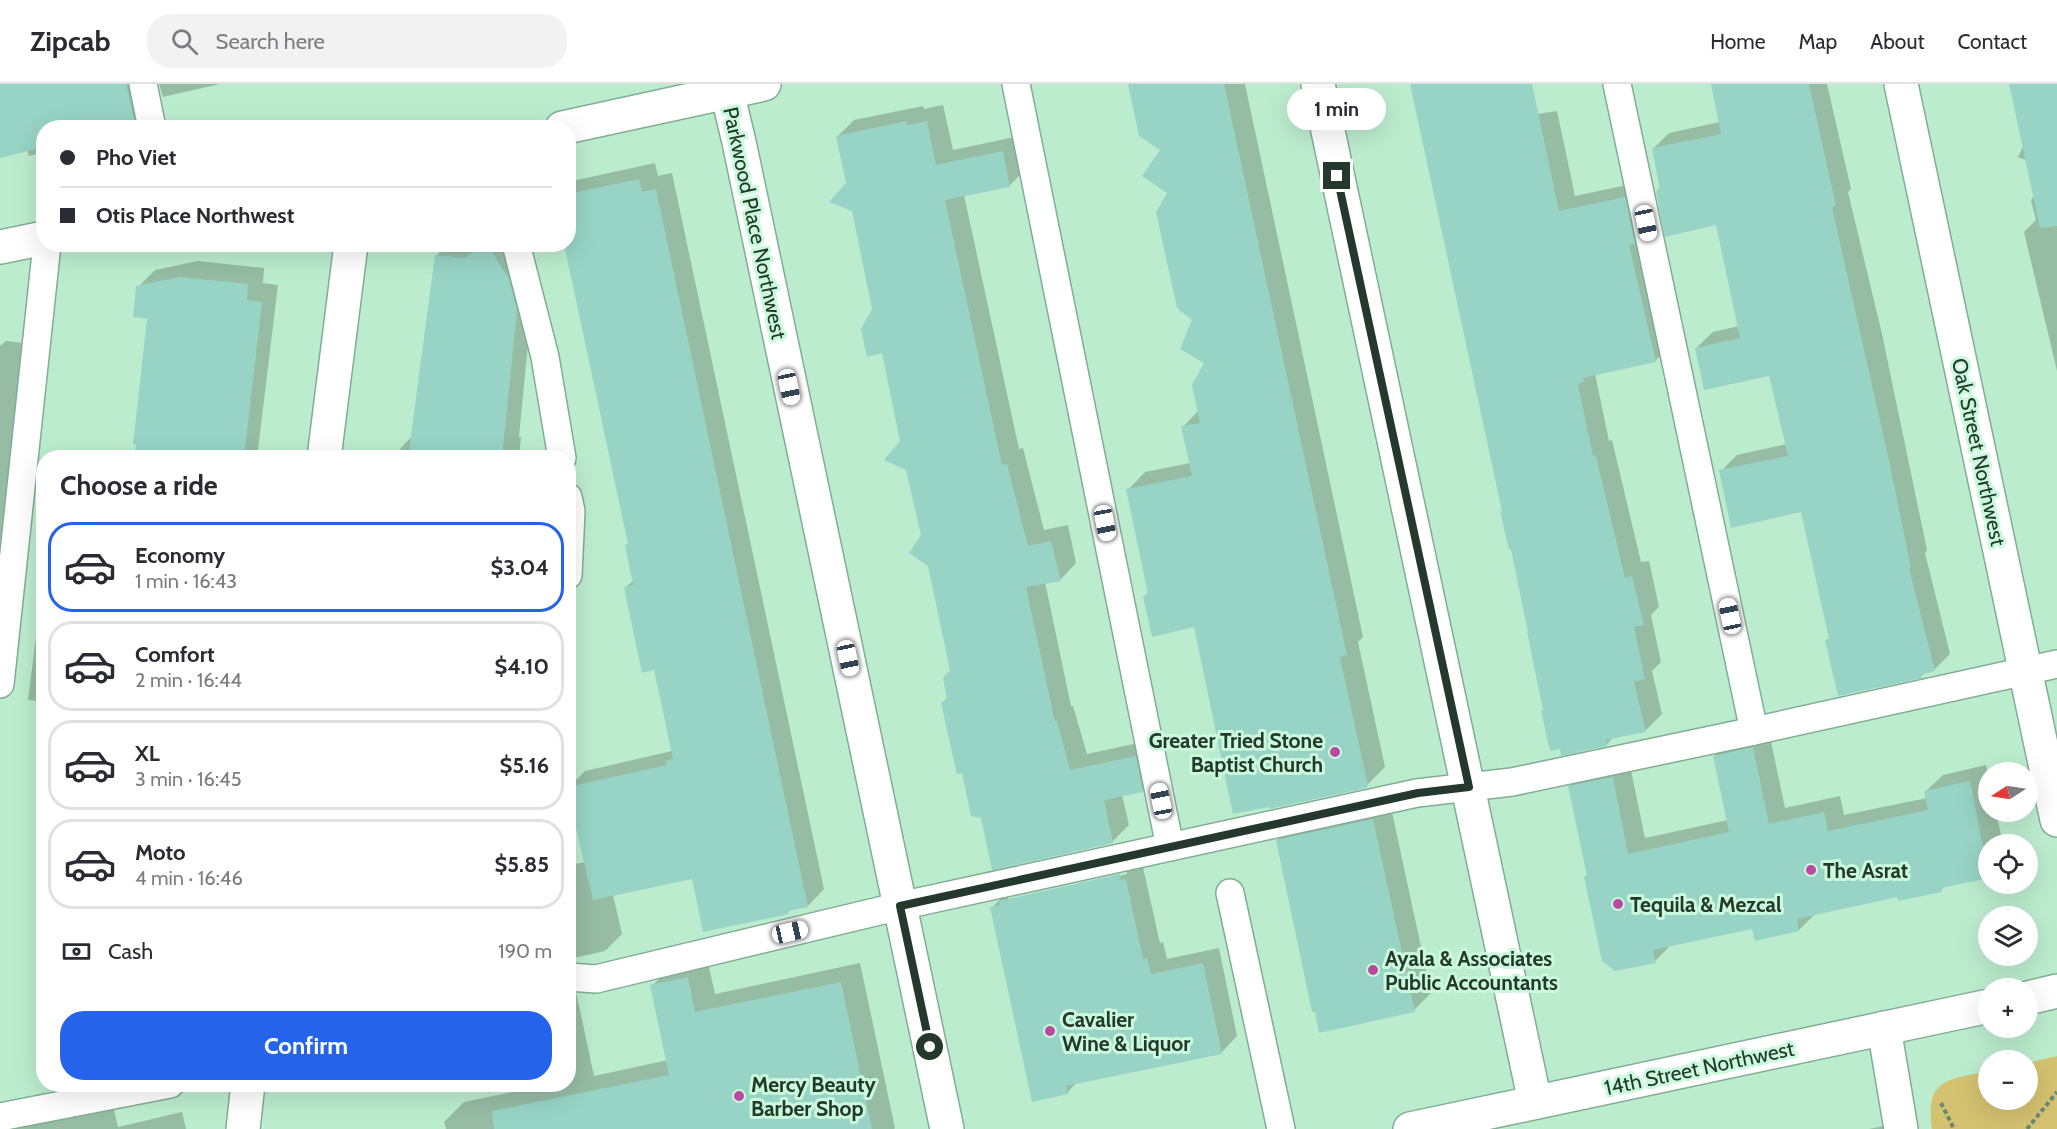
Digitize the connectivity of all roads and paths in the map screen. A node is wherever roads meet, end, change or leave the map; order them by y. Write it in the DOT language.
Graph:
graph roads {
  1 [pos="143,84"];
  2 [pos="764,84"];
  3 [pos="1016,84"];
  4 [pos="1318,84"];
  5 [pos="1617,84"];
  6 [pos="1901,84"];
  7 [pos="727,92"];
  8 [pos="150,120"];
  9 [pos="576,125"];
  10 [pos="36,240"];
  11 [pos="0,247"];
  12 [pos="46,252"];
  13 [pos="350,252"];
  14 [pos="518,252"];
  15 [pos="325,450"];
  16 [pos="561,450"];
  17 [pos="2057,664"];
  18 [pos="2025,670"];
  19 [pos="0,684"];
  20 [pos="1754,731"];
  21 [pos="1469,787"];
  22 [pos="2057,820"];
  23 [pos="1170,847"];
  24 [pos="1230,892"];
  25 [pos="900,906"];
  26 [pos="576,978"];
  27 [pos="2057,991"];
  28 [pos="2038,996"];
  29 [pos="1978,1008"];
  30 [pos="1884,1028"];
  31 [pos="129,1092"];
  32 [pos="247,1092"];
  33 [pos="2057,1092"];
  34 [pos="1940,1099"];
  35 [pos="1535,1102"];
  36 [pos="0,1117"];
  37 [pos="243,1129"];
  38 [pos="947,1129"];
  39 [pos="1281,1129"];
  40 [pos="1410,1129"];
  41 [pos="1900,1129"];
  42 [pos="1954,1129"];
  43 [pos="2027,1129"];
  1 -- 8 [label="lane"];
  2 -- 7 [label="street"];
  3 -- 23 [label="lane"];
  4 -- 21 [label="street"];
  5 -- 20 [label="lane"];
  6 -- 18 [label="street, Oak Street Northwest"];
  7 -- 9 [label="street"];
  7 -- 25 [label="street, Parkwood Place Northwest"];
  10 -- 11 [label="street"];
  12 -- 19 [label="lane"];
  13 -- 15 [label="street"];
  14 -- 16 [label="lane"];
  17 -- 18 [label="lane"];
  18 -- 20 [label="lane"];
  18 -- 22 [label="street, Oak Street Northwest"];
  20 -- 21 [label="lane"];
  21 -- 23 [label="lane"];
  21 -- 35 [label="street"];
  23 -- 25 [label="lane"];
  24 -- 39 [label="lane"];
  25 -- 26 [label="lane"];
  25 -- 38 [label="street, Parkwood Place Northwest"];
  27 -- 28 [label="street"];
  29 -- 30 [label="street, 14th Street Northwest"];
  30 -- 35 [label="street, 14th Street Northwest"];
  30 -- 41 [label="street"];
  31 -- 36 [label="lane"];
  32 -- 37 [label="street"];
  33 -- 43 [label="path"];
  34 -- 42 [label="path"];
  35 -- 40 [label="street, 14th Street Northwest"];
}
